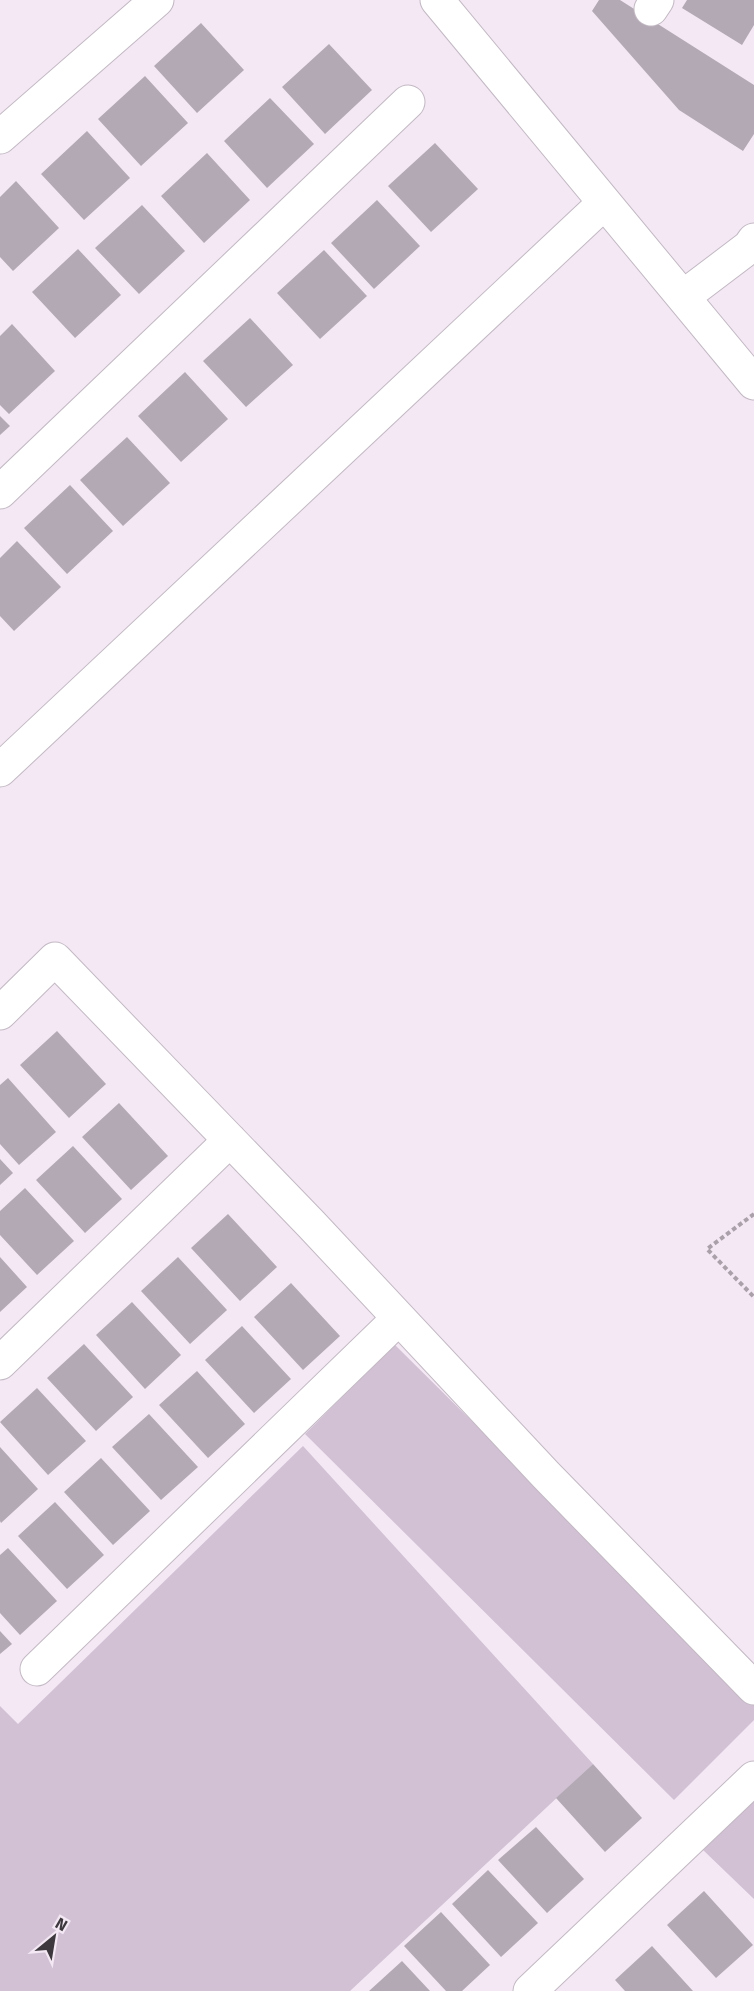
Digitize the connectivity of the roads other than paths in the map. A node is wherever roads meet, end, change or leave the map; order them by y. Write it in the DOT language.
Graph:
graph roads {
  1 [pos="157,0"];
  2 [pos="437,0"];
  3 [pos="408,102"];
  4 [pos="0,137"];
  5 [pos="604,203"];
  6 [pos="754,240"];
  7 [pos="683,297"];
  8 [pos="754,383"];
  9 [pos="0,492"];
  10 [pos="0,770"];
  11 [pos="0,1013"];
  12 [pos="230,1140"];
  13 [pos="399,1318"];
  14 [pos="0,1363"];
  15 [pos="37,1669"];
  16 [pos="754,1688"];
  17 [pos="754,1778"];
  18 [pos="530,1991"];
  1 -- 4 [label="street"];
  2 -- 5 [label="street"];
  3 -- 9 [label="street"];
  5 -- 7 [label="street"];
  5 -- 10 [label="street"];
  6 -- 7 [label="street"];
  7 -- 8 [label="street"];
  11 -- 12 [label="street"];
  12 -- 13 [label="street"];
  12 -- 14 [label="street"];
  13 -- 15 [label="street"];
  13 -- 16 [label="street"];
  17 -- 18 [label="street"];
}
